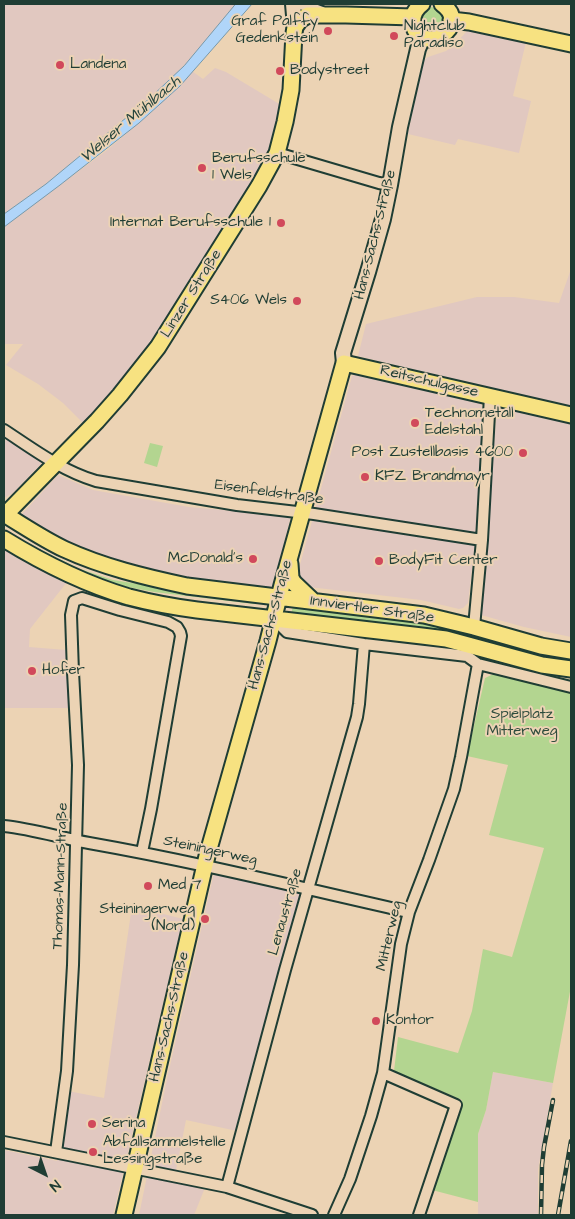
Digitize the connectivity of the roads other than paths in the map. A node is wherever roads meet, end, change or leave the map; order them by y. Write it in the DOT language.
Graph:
graph roads {
  1 [pos="294,4"];
  2 [pos="422,4"];
  3 [pos="442,4"];
  4 [pos="305,9"];
  5 [pos="413,17"];
  6 [pos="451,20"];
  7 [pos="295,27"];
  8 [pos="423,37"];
  9 [pos="571,44"];
  10 [pos="277,153"];
  11 [pos="390,185"];
  12 [pos="344,363"];
  13 [pos="490,396"];
  14 [pos="571,415"];
  15 [pos="4,430"];
  16 [pos="56,463"];
  17 [pos="302,512"];
  18 [pos="4,515"];
  19 [pos="4,539"];
  20 [pos="482,540"];
  21 [pos="290,557"];
  22 [pos="279,597"];
  23 [pos="313,601"];
  24 [pos="273,618"];
  25 [pos="474,627"];
  26 [pos="364,644"];
  27 [pos="571,652"];
  28 [pos="478,664"];
  29 [pos="571,669"];
  30 [pos="571,687"];
  31 [pos="4,826"];
  32 [pos="76,840"];
  33 [pos="142,852"];
  34 [pos="205,865"];
  35 [pos="308,890"];
  36 [pos="409,912"];
  37 [pos="383,1073"];
  38 [pos="4,1142"];
  39 [pos="56,1152"];
  40 [pos="135,1168"];
  41 [pos="227,1187"];
  42 [pos="124,1215"];
  43 [pos="312,1215"];
  44 [pos="334,1215"];
  45 [pos="418,1215"];
  1 -- 7 [label="street, Linzer Straße"];
  2 -- 5 [label="main road"];
  3 -- 6 [label="main road"];
  4 -- 5 [label="main road"];
  4 -- 7 [label="main road"];
  5 -- 8 [label="main road"];
  6 -- 8 [label="main road"];
  6 -- 9 [label="main road"];
  7 -- 10 [label="main road, Linzer Straße"];
  8 -- 11 [label="street, Hans-Sachs-Straße"];
  10 -- 11 [label="street"];
  10 -- 16 [label="main road, Linzer Straße"];
  11 -- 12 [label="street, Hans-Sachs-Straße"];
  12 -- 13 [label="main road, Reitschulgasse"];
  12 -- 17 [label="main road, Hans-Sachs-Straße"];
  13 -- 14 [label="main road, Reitschulgasse"];
  13 -- 20 [label="street"];
  15 -- 16 [label="street, Eisenfeldstraße"];
  16 -- 17 [label="street, Eisenfeldstraße"];
  16 -- 18 [label="main road, Linzer Straße"];
  17 -- 20 [label="street, Eisenfeldstraße"];
  17 -- 21 [label="main road, Hans-Sachs-Straße"];
  18 -- 22 [label="main road, Innviertler Straße"];
  19 -- 24 [label="main road, Innviertler Straße"];
  20 -- 25 [label="street"];
  21 -- 22 [label="main road, Hans-Sachs-Straße"];
  21 -- 23 [label="main road"];
  22 -- 23 [label="main road, Innviertler Straße"];
  22 -- 24 [label="main road, Hans-Sachs-Straße"];
  23 -- 25 [label="main road, Innviertler Straße"];
  24 -- 26 [label="street"];
  24 -- 29 [label="main road, Innviertler Straße"];
  24 -- 34 [label="main road, Hans-Sachs-Straße"];
  25 -- 27 [label="main road, Innviertler Straße"];
  26 -- 28 [label="street"];
  26 -- 35 [label="street, Lenaustraße"];
  28 -- 30 [label="street"];
  28 -- 36 [label="street, Mitterweg"];
  31 -- 32 [label="street, Steiningerweg"];
  32 -- 33 [label="street, Steiningerweg"];
  32 -- 33 [label="street, Thomas-Mann-Straße"];
  32 -- 39 [label="street, Thomas-Mann-Straße"];
  33 -- 34 [label="street, Steiningerweg"];
  34 -- 35 [label="street, Steiningerweg"];
  34 -- 40 [label="main road, Hans-Sachs-Straße"];
  35 -- 36 [label="street, Steiningerweg"];
  35 -- 41 [label="street, Lenaustraße"];
  36 -- 37 [label="street, Mitterweg"];
  37 -- 44 [label="street, Mitterweg"];
  37 -- 45 [label="street"];
  38 -- 39 [label="street"];
  39 -- 40 [label="street"];
  40 -- 41 [label="street"];
  40 -- 42 [label="main road, Hans-Sachs-Straße"];
  41 -- 43 [label="street"];
}
